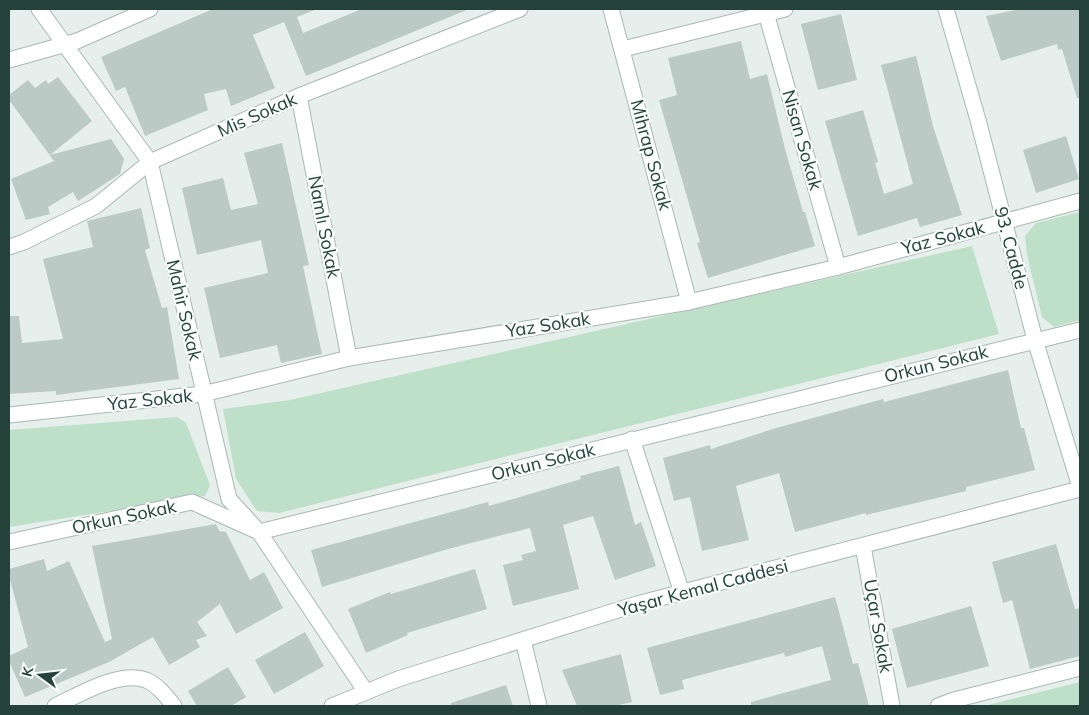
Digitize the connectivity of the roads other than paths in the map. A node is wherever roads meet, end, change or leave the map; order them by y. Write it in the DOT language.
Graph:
graph roads {
  1 [pos="39,9"];
  2 [pos="150,9"];
  3 [pos="520,9"];
  4 [pos="611,9"];
  5 [pos="785,9"];
  6 [pos="946,9"];
  7 [pos="766,13"];
  8 [pos="66,44"];
  9 [pos="623,49"];
  10 [pos="9,60"];
  11 [pos="299,96"];
  12 [pos="150,162"];
  13 [pos="1080,201"];
  14 [pos="1004,222"];
  15 [pos="9,247"];
  16 [pos="838,267"];
  17 [pos="689,302"];
  18 [pos="1080,330"];
  19 [pos="1035,340"];
  20 [pos="349,358"];
  21 [pos="203,394"];
  22 [pos="9,416"];
  23 [pos="632,439"];
  24 [pos="1080,488"];
  25 [pos="259,532"];
  26 [pos="9,542"];
  27 [pos="863,546"];
  28 [pos="682,593"];
  29 [pos="524,640"];
  30 [pos="1080,668"];
  31 [pos="366,692"];
  32 [pos="55,706"];
  33 [pos="174,706"];
  34 [pos="332,706"];
  35 [pos="539,706"];
  36 [pos="892,706"];
  37 [pos="938,706"];
  1 -- 8 [label="street, Mahir Sokak"];
  2 -- 8 [label="street"];
  3 -- 11 [label="street, Mis Sokak"];
  4 -- 9 [label="street, Mihrap Sokak"];
  5 -- 7 [label="street"];
  6 -- 14 [label="street, 93. Cadde"];
  7 -- 9 [label="street"];
  7 -- 16 [label="street, Nisan Sokak"];
  8 -- 10 [label="street"];
  8 -- 12 [label="street, Mahir Sokak"];
  9 -- 17 [label="street, Mihrap Sokak"];
  11 -- 12 [label="street, Mis Sokak"];
  11 -- 20 [label="street, Namlı Sokak"];
  12 -- 15 [label="street, Mis Sokak"];
  12 -- 21 [label="street, Mahir Sokak"];
  13 -- 14 [label="street, Yaz Sokak"];
  14 -- 16 [label="street, Yaz Sokak"];
  14 -- 19 [label="street, 93. Cadde"];
  16 -- 17 [label="street, Yaz Sokak"];
  17 -- 20 [label="street, Yaz Sokak"];
  18 -- 19 [label="street, Orkun Sokak"];
  19 -- 23 [label="street, Orkun Sokak"];
  19 -- 24 [label="street, 93. Cadde"];
  20 -- 21 [label="street, Yaz Sokak"];
  21 -- 22 [label="street, Yaz Sokak"];
  21 -- 25 [label="street, Mahir Sokak"];
  23 -- 25 [label="street, Orkun Sokak"];
  23 -- 28 [label="street"];
  24 -- 27 [label="street, Yaşar Kemal Caddesi"];
  25 -- 26 [label="street, Orkun Sokak"];
  25 -- 31 [label="street, Mahir Sokak"];
  27 -- 28 [label="street, Yaşar Kemal Caddesi"];
  27 -- 36 [label="street, Uçar Sokak"];
  28 -- 29 [label="street, Yaşar Kemal Caddesi"];
  29 -- 31 [label="street, Yaşar Kemal Caddesi"];
  29 -- 35 [label="street"];
  30 -- 37 [label="street"];
  31 -- 34 [label="street, Yaşar Kemal Caddesi"];
  32 -- 33 [label="street"];
}
